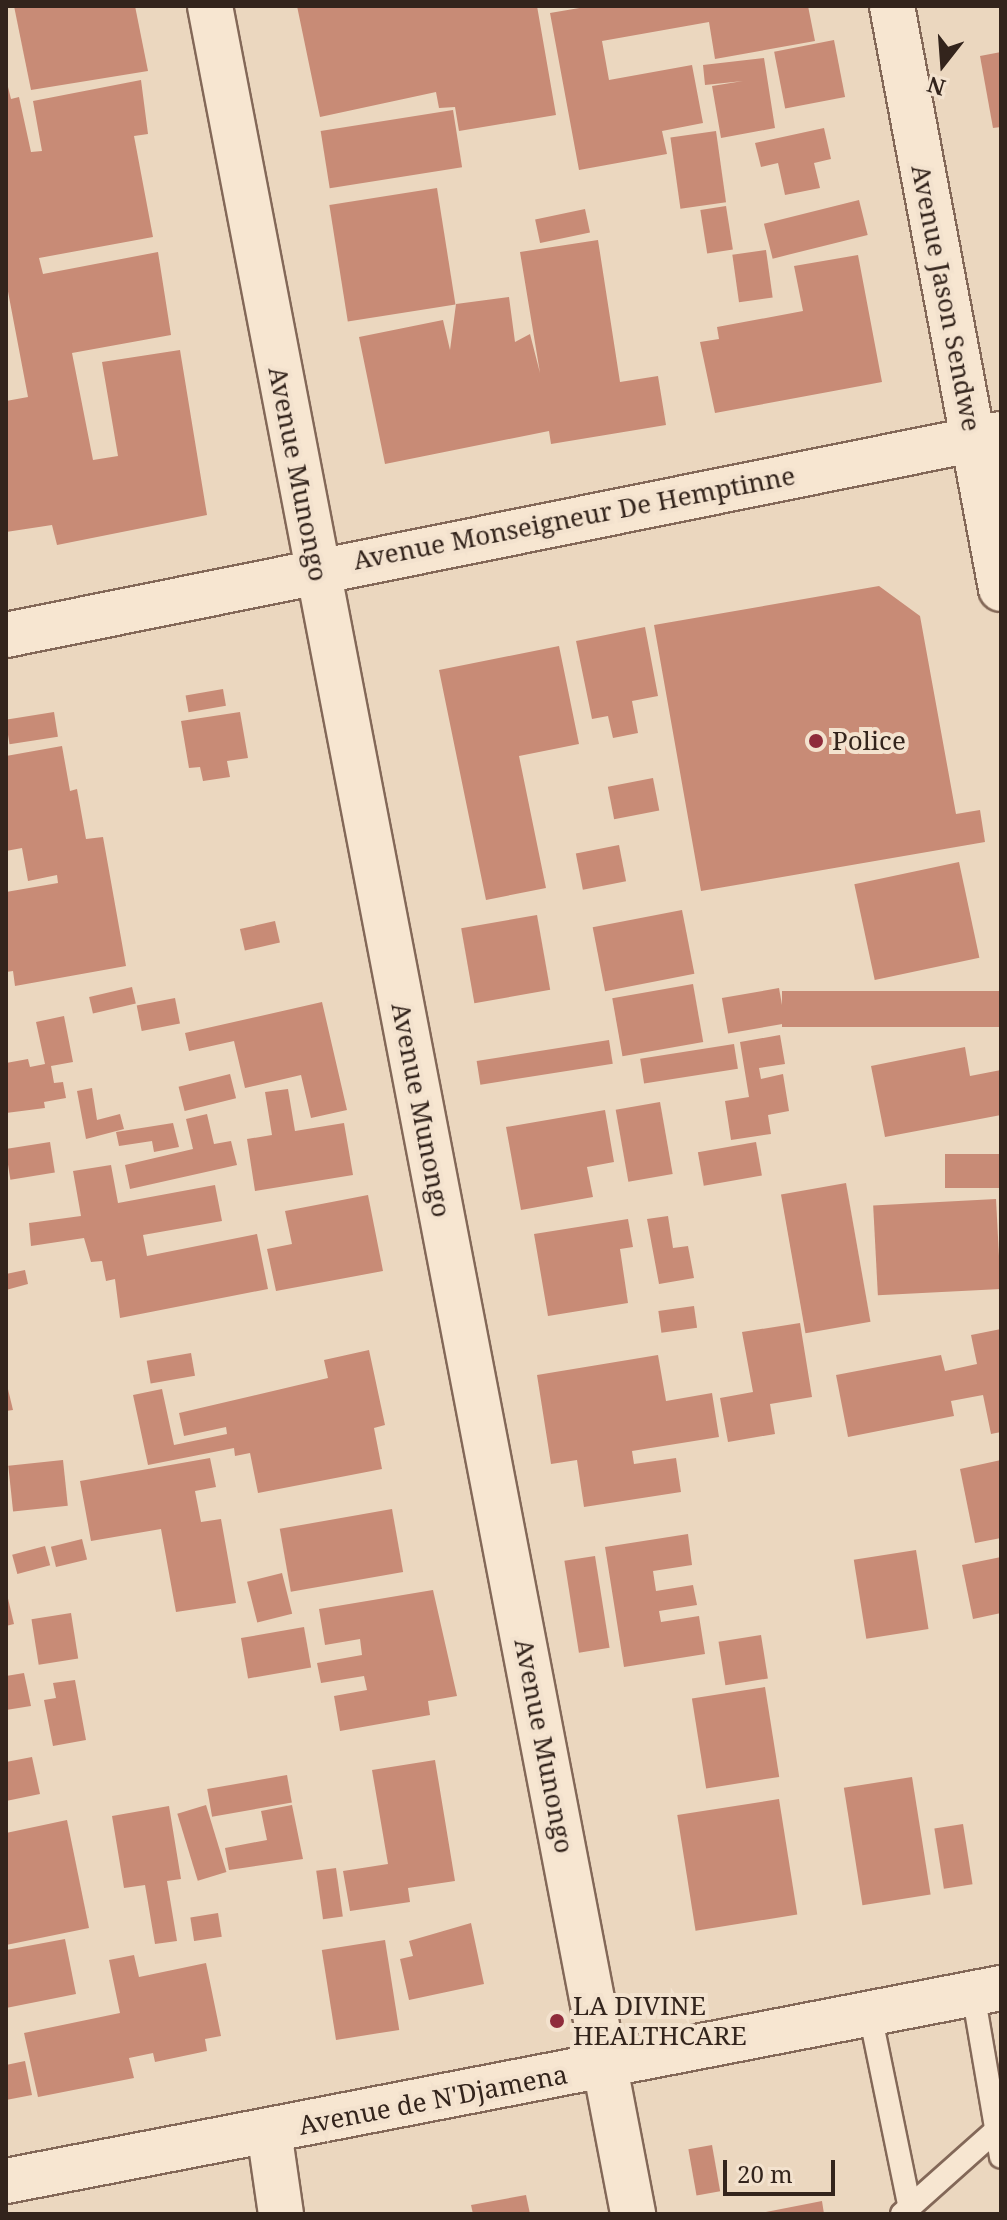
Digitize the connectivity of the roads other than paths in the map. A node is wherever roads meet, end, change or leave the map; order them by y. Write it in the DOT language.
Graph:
graph roads {
  1 [pos="210,6"];
  2 [pos="892,6"];
  3 [pos="987,436"];
  4 [pos="316,569"];
  5 [pos="1001,589"];
  6 [pos="6,635"];
  7 [pos="987,1990"];
  8 [pos="870,2014"];
  9 [pos="606,2067"];
  10 [pos="269,2131"];
  11 [pos="993,2133"];
  12 [pos="1001,2157"];
  13 [pos="6,2181"];
  14 [pos="906,2209"];
  15 [pos="281,2214"];
  16 [pos="633,2214"];
  1 -- 4 [label="street, Avenue Munongo"];
  2 -- 3 [label="street, Avenue Jason Sendwe"];
  3 -- 4 [label="street, Avenue Monseigneur De Hemptinne"];
  3 -- 5 [label="street, Avenue Jason Sendwe"];
  4 -- 6 [label="street, Avenue Monseigneur De Hemptinne"];
  4 -- 9 [label="street, Avenue Munongo"];
  7 -- 8 [label="street, Avenue de N'Djamena"];
  7 -- 11 [label="lane"];
  8 -- 9 [label="street, Avenue de N'Djamena"];
  8 -- 14 [label="lane"];
  9 -- 10 [label="street, Avenue de N'Djamena"];
  9 -- 16 [label="street, Avenue Munongo"];
  10 -- 13 [label="street, Avenue de N'Djamena"];
  10 -- 15 [label="street"];
  11 -- 12 [label="lane"];
  11 -- 14 [label="lane"];
}
